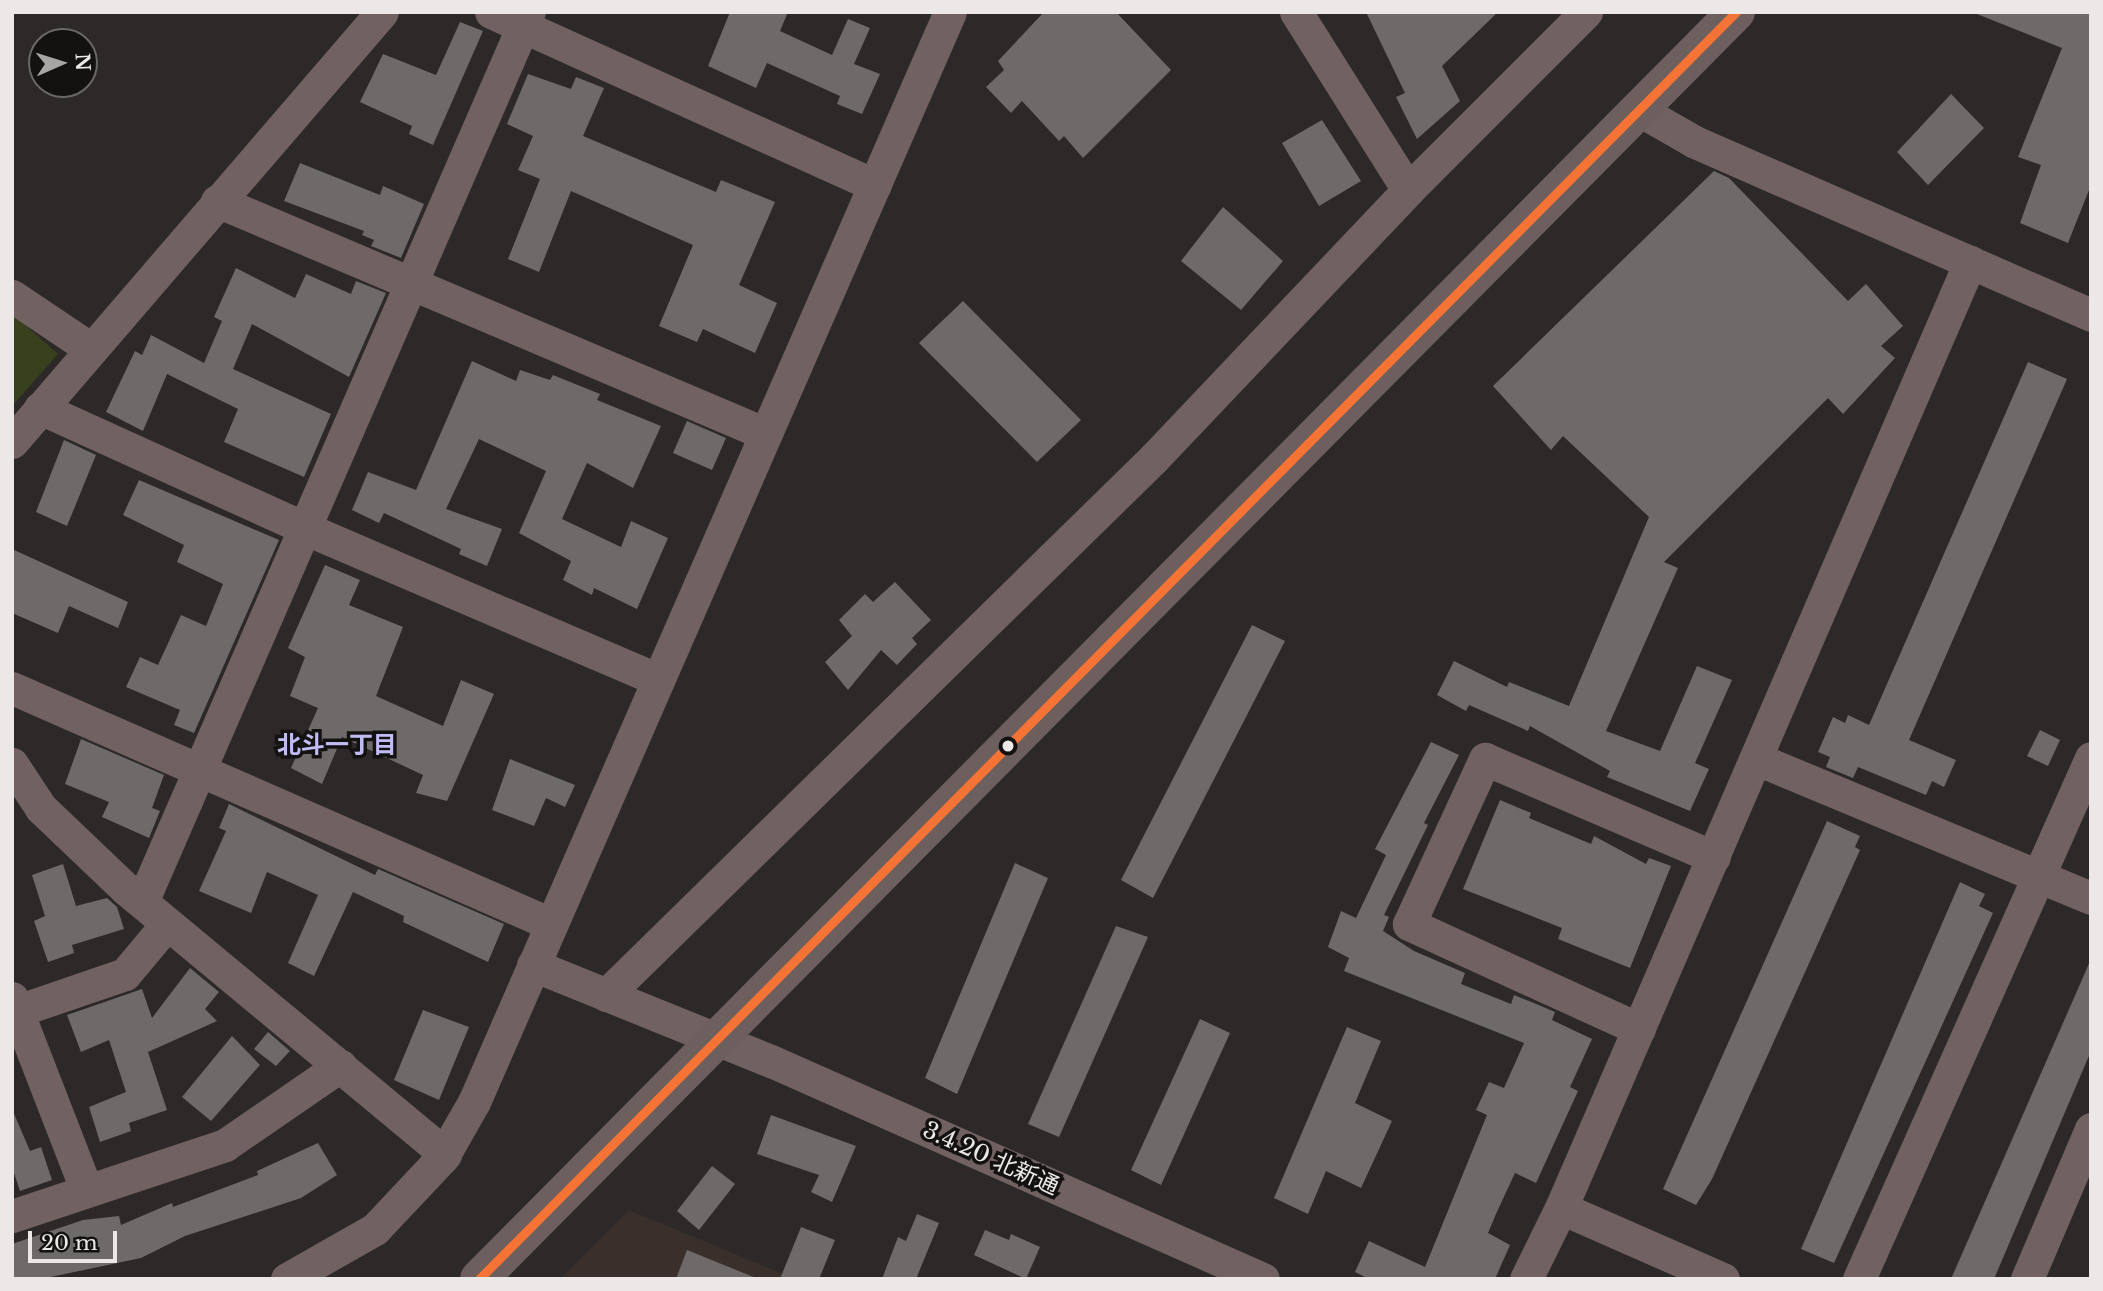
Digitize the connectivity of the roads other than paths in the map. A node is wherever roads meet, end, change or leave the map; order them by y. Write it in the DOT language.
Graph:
graph roads {
  1 [pos="382,12"];
  2 [pos="491,12"];
  3 [pos="950,12"];
  4 [pos="1296,12"];
  5 [pos="1586,12"];
  6 [pos="1736,12"];
  7 [pos="526,19"];
  8 [pos="1639,110"];
  9 [pos="875,185"];
  10 [pos="1408,190"];
  11 [pos="217,201"];
  12 [pos="1970,262"];
  13 [pos="410,286"];
  14 [pos="12,296"];
  15 [pos="2091,315"];
  16 [pos="91,349"];
  17 [pos="40,408"];
  18 [pos="766,434"];
  19 [pos="12,442"];
  20 [pos="304,528"];
  21 [pos="658,680"];
  22 [pos="12,688"];
  23 [pos="2091,758"];
  24 [pos="1757,759"];
  25 [pos="12,764"];
  26 [pos="198,769"];
  27 [pos="26,811"];
  28 [pos="1714,857"];
  29 [pos="2038,877"];
  30 [pos="2091,898"];
  31 [pos="142,902"];
  32 [pos="167,923"];
  33 [pos="551,924"];
  34 [pos="533,965"];
  35 [pos="606,995"];
  36 [pos="15,1005"];
  37 [pos="1639,1029"];
  38 [pos="716,1039"];
  39 [pos="340,1066"];
  40 [pos="2091,1129"];
  41 [pos="445,1154"];
  42 [pos="87,1191"];
  43 [pos="1561,1208"];
  44 [pos="12,1216"];
  45 [pos="1262,1278"];
  46 [pos="287,1279"];
  47 [pos="479,1279"];
  48 [pos="1526,1279"];
  49 [pos="1723,1279"];
  50 [pos="1859,1279"];
  51 [pos="2027,1279"];
  1 -- 11 [label="street"];
  2 -- 7 [label="street"];
  3 -- 9 [label="street"];
  4 -- 10 [label="street"];
  5 -- 10 [label="street"];
  6 -- 8 [label="highway"];
  7 -- 9 [label="street"];
  7 -- 13 [label="street"];
  8 -- 12 [label="street"];
  8 -- 38 [label="highway"];
  9 -- 18 [label="street"];
  10 -- 35 [label="street"];
  11 -- 13 [label="street"];
  11 -- 16 [label="street"];
  12 -- 15 [label="street"];
  12 -- 24 [label="street"];
  13 -- 18 [label="street"];
  13 -- 20 [label="street"];
  14 -- 16 [label="street"];
  16 -- 17 [label="street"];
  17 -- 19 [label="street"];
  17 -- 20 [label="street"];
  18 -- 21 [label="street"];
  20 -- 21 [label="street"];
  20 -- 26 [label="street"];
  21 -- 33 [label="street"];
  22 -- 26 [label="street"];
  23 -- 29 [label="street"];
  24 -- 28 [label="street"];
  24 -- 29 [label="street"];
  25 -- 27 [label="street"];
  26 -- 31 [label="street"];
  26 -- 33 [label="street"];
  27 -- 31 [label="street"];
  28 -- 37 [label="street"];
  28 -- 37 [label="street"];
  29 -- 30 [label="street"];
  29 -- 50 [label="street"];
  31 -- 32 [label="street"];
  32 -- 36 [label="street"];
  32 -- 39 [label="street"];
  33 -- 34 [label="street"];
  34 -- 35 [label="street, 3.4.20 北新通"];
  34 -- 41 [label="street"];
  35 -- 38 [label="street, 3.4.20 北新通"];
  36 -- 42 [label="street"];
  37 -- 43 [label="street"];
  38 -- 45 [label="street, 3.4.20 北新通"];
  38 -- 47 [label="highway"];
  39 -- 41 [label="street"];
  39 -- 42 [label="street"];
  40 -- 51 [label="street"];
  41 -- 46 [label="street"];
  42 -- 44 [label="street"];
  43 -- 48 [label="street"];
  43 -- 49 [label="street"];
}
